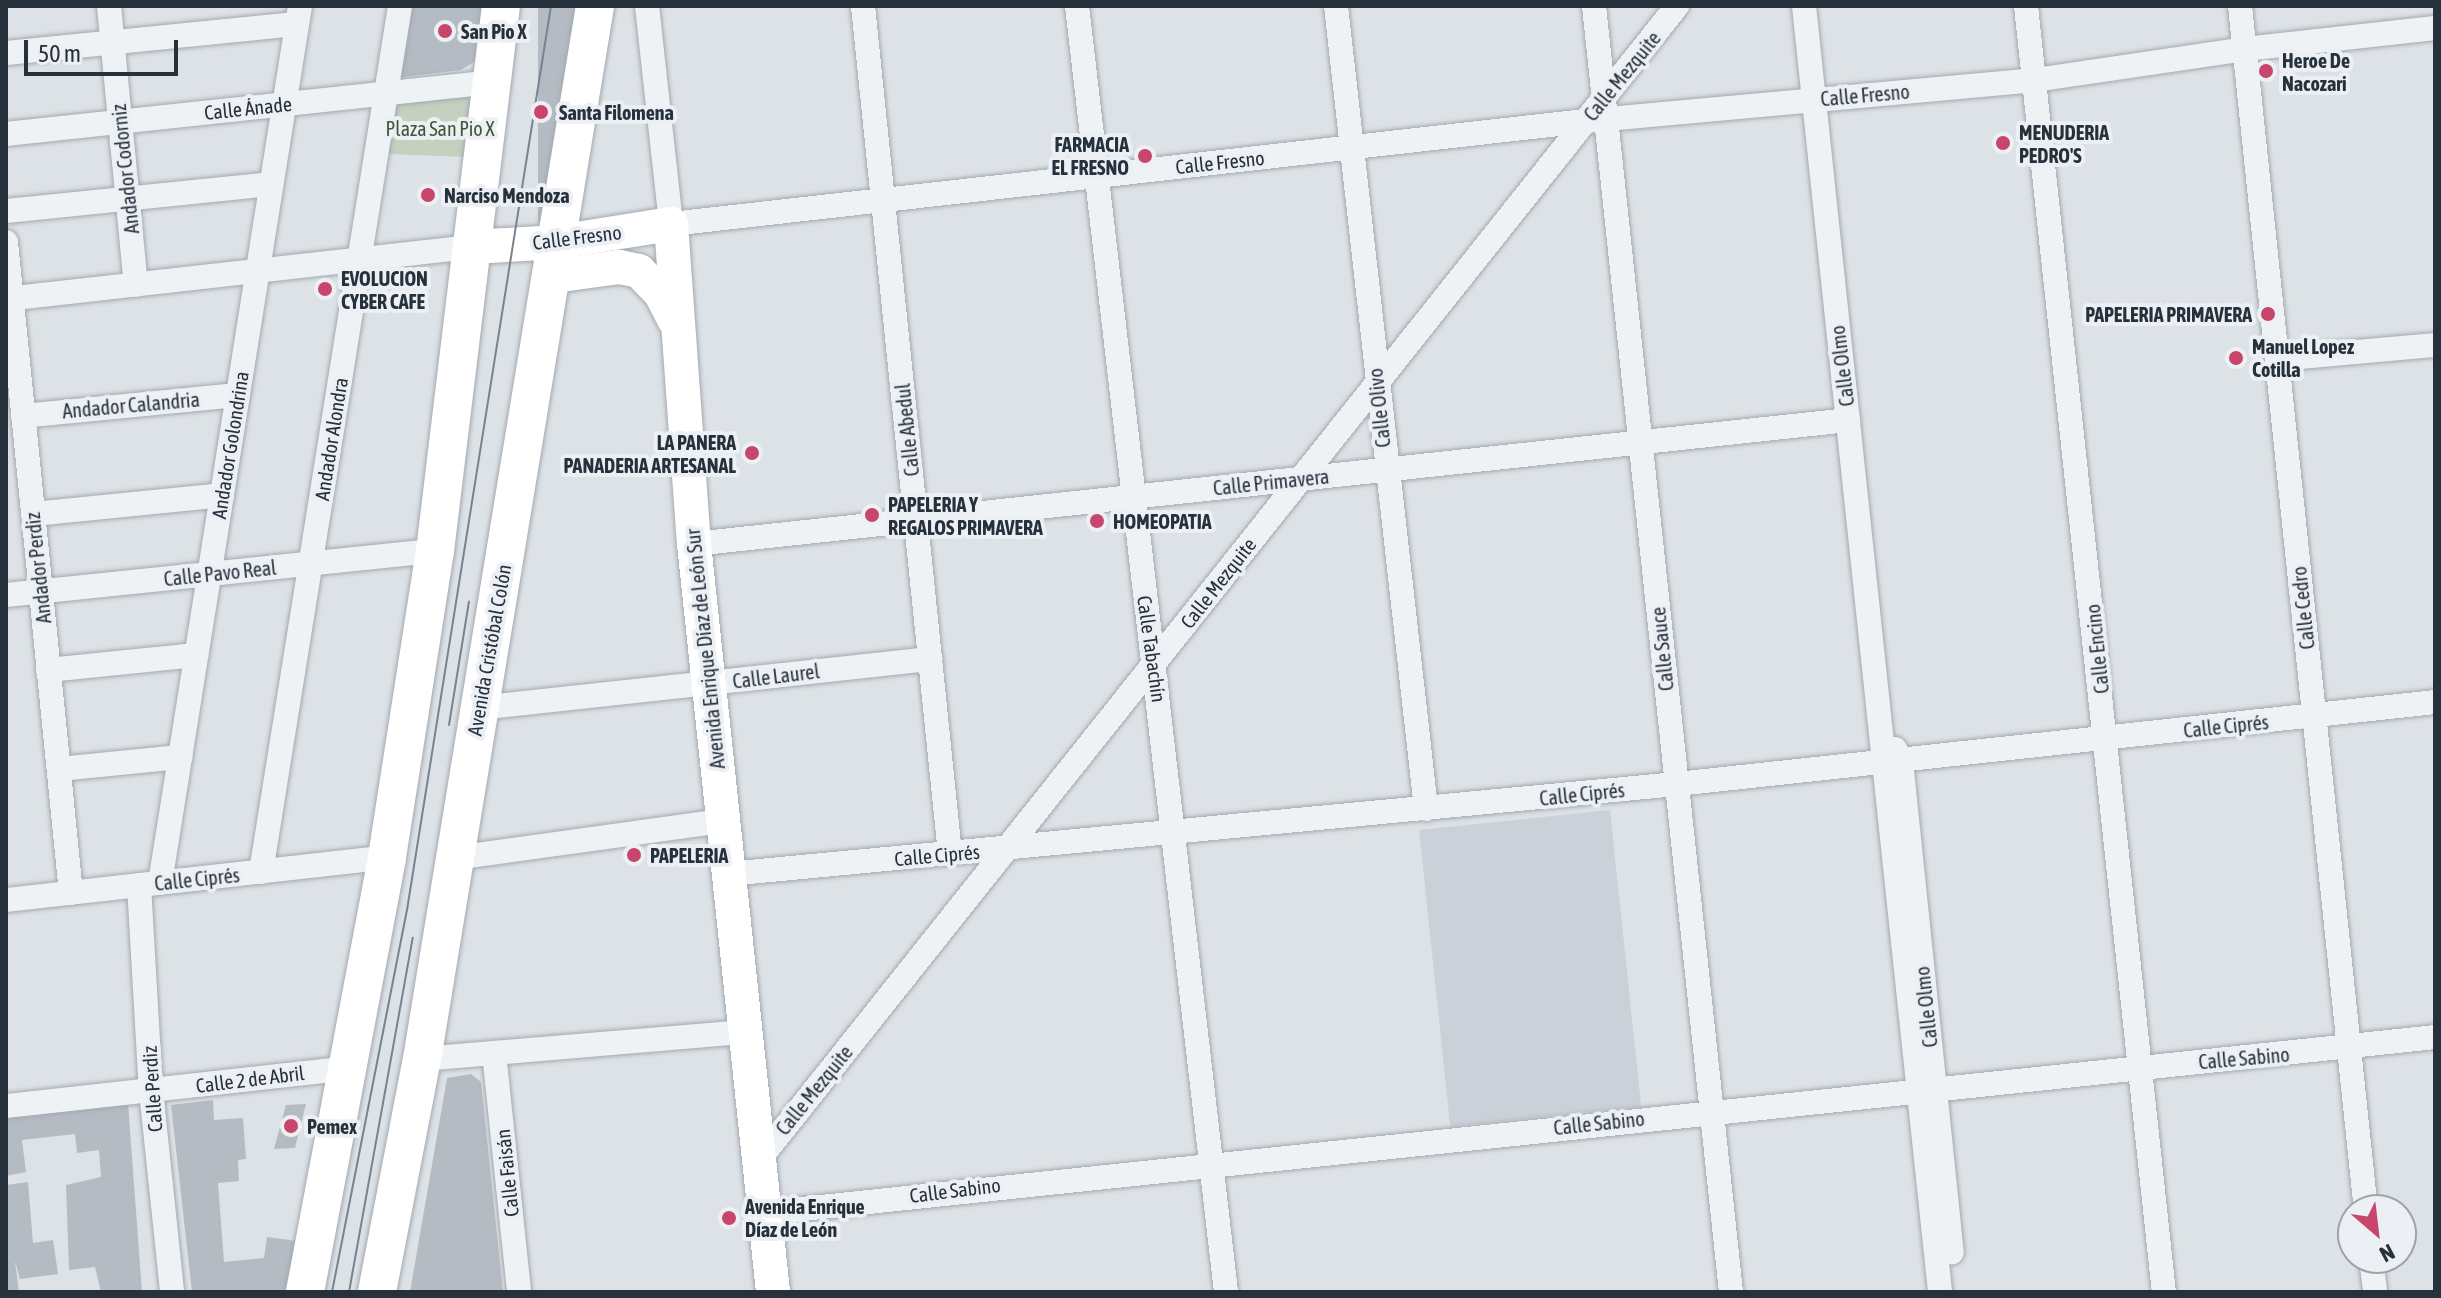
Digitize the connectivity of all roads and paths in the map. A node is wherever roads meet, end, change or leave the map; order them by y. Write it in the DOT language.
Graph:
graph roads {
  1 [pos="109,6"];
  2 [pos="400,6"];
  3 [pos="501,6"];
  4 [pos="595,6"];
  5 [pos="647,6"];
  6 [pos="863,6"];
  7 [pos="1077,6"];
  8 [pos="1336,6"];
  9 [pos="1594,6"];
  10 [pos="1677,6"];
  11 [pos="1804,6"];
  12 [pos="2026,6"];
  13 [pos="2240,6"];
  14 [pos="298,15"];
  15 [pos="2435,28"];
  16 [pos="112,42"];
  17 [pos="2245,49"];
  18 [pos="6,53"];
  19 [pos="2035,80"];
  20 [pos="491,82"];
  21 [pos="386,93"];
  22 [pos="1814,99"];
  23 [pos="284,104"];
  24 [pos="1598,113"];
  25 [pos="120,122"];
  26 [pos="6,134"];
  27 [pos="1350,148"];
  28 [pos="1096,175"];
  29 [pos="271,184"];
  30 [pos="128,199"];
  31 [pos="883,200"];
  32 [pos="6,211"];
  33 [pos="671,224"];
  34 [pos="6,242"];
  35 [pos="471,247"];
  36 [pos="556,259"];
  37 [pos="359,260"];
  38 [pos="257,271"];
  39 [pos="136,285"];
  40 [pos="9,298"];
  41 [pos="678,331"];
  42 [pos="2435,345"];
  43 [pos="2278,359"];
  44 [pos="1377,384"];
  45 [pos="238,395"];
  46 [pos="23,416"];
  47 [pos="1848,420"];
  48 [pos="1640,444"];
  49 [pos="1385,470"];
  50 [pos="1300,479"];
  51 [pos="222,495"];
  52 [pos="1131,498"];
  53 [pos="33,514"];
  54 [pos="916,523"];
  55 [pos="694,544"];
  56 [pos="435,551"];
  57 [pos="311,563"];
  58 [pos="209,574"];
  59 [pos="41,592"];
  60 [pos="6,595"];
  61 [pos="196,655"];
  62 [pos="930,659"];
  63 [pos="1154,663"];
  64 [pos="48,670"];
  65 [pos="709,684"];
  66 [pos="2435,702"];
  67 [pos="479,708"];
  68 [pos="2314,717"];
  69 [pos="2107,740"];
  70 [pos="180,757"];
  71 [pos="1892,762"];
  72 [pos="59,769"];
  73 [pos="1677,784"];
  74 [pos="1426,809"];
  75 [pos="722,821"];
  76 [pos="1176,832"];
  77 [pos="1006,850"];
  78 [pos="950,853"];
  79 [pos="387,857"];
  80 [pos="455,858"];
  81 [pos="261,872"];
  82 [pos="728,874"];
  83 [pos="150,884"];
  84 [pos="71,893"];
  85 [pos="6,900"];
  86 [pos="745,1032"];
  87 [pos="2435,1037"];
  88 [pos="2349,1048"];
  89 [pos="494,1053"];
  90 [pos="422,1059"];
  91 [pos="350,1068"];
  92 [pos="2136,1068"];
  93 [pos="1926,1087"];
  94 [pos="151,1091"];
  95 [pos="6,1106"];
  96 [pos="1711,1111"];
  97 [pos="759,1160"];
  98 [pos="1215,1164"];
  99 [pos="2364,1194"];
  100 [pos="764,1213"];
  101 [pos="172,1292"];
  102 [pos="305,1292"];
  103 [pos="377,1292"];
  104 [pos="519,1292"];
  105 [pos="773,1292"];
  106 [pos="1226,1292"];
  107 [pos="1731,1292"];
  108 [pos="1940,1292"];
  109 [pos="1956,1292"];
  110 [pos="2164,1292"];
  1 -- 16 [label="street, Andador Codorniz"];
  2 -- 21 [label="street, Andador Alondra"];
  3 -- 20 [label="main road"];
  4 -- 36 [label="main road, Avenida Cristóbal Colón"];
  5 -- 33 [label="street, Avenida Enrique Díaz de León Sur"];
  6 -- 31 [label="street, Calle Abedul"];
  7 -- 28 [label="street, Calle Tabachín"];
  8 -- 27 [label="street, Calle Olivo"];
  9 -- 24 [label="street, Calle Sauce"];
  10 -- 24 [label="street, Calle Mezquite"];
  11 -- 22 [label="street, Calle Olmo"];
  12 -- 19 [label="street, Calle Encino"];
  13 -- 17 [label="street, Calle Cedro"];
  14 -- 16 [label="street"];
  14 -- 23 [label="street, Andador Golondrina"];
  15 -- 17 [label="street, Calle Fresno"];
  16 -- 18 [label="street"];
  16 -- 25 [label="street, Andador Codorniz"];
  17 -- 19 [label="street, Calle Fresno"];
  17 -- 43 [label="street, Calle Cedro"];
  19 -- 22 [label="street, Calle Fresno"];
  19 -- 69 [label="street, Calle Encino"];
  20 -- 21 [label="street, Calle Ánade"];
  20 -- 35 [label="main road"];
  21 -- 23 [label="street, Calle Ánade"];
  21 -- 37 [label="street, Andador Alondra"];
  22 -- 24 [label="street, Calle Fresno"];
  22 -- 47 [label="street, Calle Olmo"];
  23 -- 25 [label="street, Calle Ánade"];
  23 -- 29 [label="street, Andador Golondrina"];
  24 -- 27 [label="street, Calle Fresno"];
  24 -- 44 [label="street, Calle Mezquite"];
  24 -- 48 [label="street, Calle Sauce"];
  25 -- 26 [label="street, Calle Ánade"];
  25 -- 30 [label="street, Andador Codorniz"];
  27 -- 28 [label="street, Calle Fresno"];
  27 -- 44 [label="street, Calle Olivo"];
  28 -- 31 [label="street, Calle Fresno"];
  28 -- 52 [label="street, Calle Tabachín"];
  29 -- 30 [label="street"];
  29 -- 38 [label="street, Andador Golondrina"];
  30 -- 32 [label="street"];
  30 -- 39 [label="street, Andador Codorniz"];
  31 -- 33 [label="street, Calle Fresno"];
  31 -- 54 [label="street, Calle Abedul"];
  33 -- 36 [label="main road, Calle Fresno"];
  33 -- 41 [label="main road, Avenida Enrique Díaz de León Sur"];
  34 -- 40 [label="street, Andador Perdiz"];
  35 -- 36 [label="main road, Calle Fresno"];
  35 -- 37 [label="street, Calle Fresno"];
  35 -- 56 [label="main road"];
  36 -- 41 [label="main road"];
  36 -- 67 [label="main road, Avenida Cristóbal Colón"];
  37 -- 38 [label="street, Calle Fresno"];
  37 -- 57 [label="street, Andador Alondra"];
  38 -- 39 [label="street, Calle Fresno"];
  38 -- 45 [label="street, Andador Golondrina"];
  39 -- 40 [label="street, Calle Fresno"];
  40 -- 46 [label="street, Andador Perdiz"];
  41 -- 55 [label="main road, Avenida Enrique Díaz de León Sur"];
  42 -- 43 [label="street"];
  43 -- 68 [label="street, Calle Cedro"];
  44 -- 49 [label="street, Calle Olivo"];
  44 -- 50 [label="street, Calle Mezquite"];
  45 -- 46 [label="street, Andador Calandria"];
  45 -- 51 [label="street, Andador Golondrina"];
  46 -- 53 [label="street, Andador Perdiz"];
  47 -- 48 [label="street, Calle Primavera"];
  47 -- 71 [label="street, Calle Olmo"];
  48 -- 49 [label="street, Calle Primavera"];
  48 -- 73 [label="street, Calle Sauce"];
  49 -- 50 [label="street, Calle Primavera"];
  49 -- 74 [label="street, Calle Olivo"];
  50 -- 52 [label="street, Calle Primavera"];
  50 -- 63 [label="street, Calle Mezquite"];
  51 -- 53 [label="street"];
  51 -- 58 [label="street, Andador Golondrina"];
  52 -- 54 [label="street, Calle Primavera"];
  52 -- 63 [label="street, Calle Tabachín"];
  53 -- 59 [label="street, Andador Perdiz"];
  54 -- 55 [label="street, Calle Primavera"];
  54 -- 62 [label="street, Calle Abedul"];
  55 -- 65 [label="main road, Avenida Enrique Díaz de León Sur"];
  56 -- 57 [label="street, Calle Pavo Real"];
  56 -- 79 [label="main road"];
  57 -- 58 [label="street, Calle Pavo Real"];
  57 -- 81 [label="street, Andador Alondra"];
  58 -- 59 [label="street, Calle Pavo Real"];
  58 -- 61 [label="street, Andador Golondrina"];
  59 -- 60 [label="street, Calle Pavo Real"];
  59 -- 64 [label="street, Andador Perdiz"];
  61 -- 64 [label="street"];
  61 -- 70 [label="street, Andador Golondrina"];
  62 -- 65 [label="street, Calle Laurel"];
  62 -- 78 [label="street, Calle Abedul"];
  63 -- 76 [label="street, Calle Tabachín"];
  63 -- 77 [label="street, Calle Mezquite"];
  64 -- 72 [label="street, Andador Perdiz"];
  65 -- 67 [label="street, Calle Laurel"];
  65 -- 75 [label="main road, Avenida Enrique Díaz de León Sur"];
  66 -- 68 [label="street, Calle Ciprés"];
  67 -- 80 [label="main road, Avenida Cristóbal Colón"];
  68 -- 69 [label="street, Calle Ciprés"];
  68 -- 88 [label="street, Calle Cedro"];
  69 -- 71 [label="street, Calle Ciprés"];
  69 -- 92 [label="street, Calle Encino"];
  70 -- 72 [label="street"];
  70 -- 83 [label="street, Andador Golondrina"];
  71 -- 73 [label="street, Calle Ciprés"];
  71 -- 93 [label="street, Calle Olmo"];
  72 -- 84 [label="street, Andador Perdiz"];
  73 -- 74 [label="street, Calle Ciprés"];
  73 -- 96 [label="street, Calle Sauce"];
  74 -- 76 [label="street, Calle Ciprés"];
  75 -- 80 [label="street"];
  75 -- 82 [label="main road, Avenida Enrique Díaz de León Sur"];
  76 -- 77 [label="street, Calle Ciprés"];
  76 -- 98 [label="street, Calle Tabachín"];
  77 -- 78 [label="street, Calle Ciprés"];
  77 -- 97 [label="street, Calle Mezquite"];
  78 -- 82 [label="street, Calle Ciprés"];
  79 -- 81 [label="street, Calle Ciprés"];
  79 -- 91 [label="main road"];
  80 -- 90 [label="main road, Avenida Cristóbal Colón"];
  81 -- 83 [label="street, Calle Ciprés"];
  82 -- 86 [label="main road, Avenida Enrique Díaz de León Sur"];
  83 -- 84 [label="street, Calle Ciprés"];
  83 -- 94 [label="street, Calle Perdiz"];
  84 -- 85 [label="street, Calle Ciprés"];
  86 -- 89 [label="street"];
  86 -- 97 [label="main road, Avenida Enrique Díaz de León Sur"];
  87 -- 88 [label="street, Calle Sabino"];
  88 -- 92 [label="street, Calle Sabino"];
  88 -- 99 [label="street, Calle Cedro"];
  89 -- 90 [label="street"];
  89 -- 104 [label="street, Calle Faisán"];
  90 -- 103 [label="main road, Avenida Cristóbal Colón"];
  91 -- 94 [label="street, Calle 2 de Abril"];
  91 -- 102 [label="main road"];
  92 -- 93 [label="street, Calle Sabino"];
  92 -- 110 [label="street, Calle Encino"];
  93 -- 96 [label="street, Calle Sabino"];
  93 -- 108 [label="street, Calle Olmo"];
  93 -- 109 [label="street, Calle Olmo"];
  94 -- 95 [label="street, Calle 2 de Abril"];
  94 -- 101 [label="street, Calle Perdiz"];
  96 -- 98 [label="street, Calle Sabino"];
  96 -- 107 [label="street, Calle Sauce"];
  97 -- 100 [label="main road, Avenida Enrique Díaz de León Sur"];
  98 -- 100 [label="street, Calle Sabino"];
  98 -- 106 [label="street, Calle Tabachín"];
  100 -- 105 [label="main road, Avenida Enrique Díaz de León Sur"];
}
